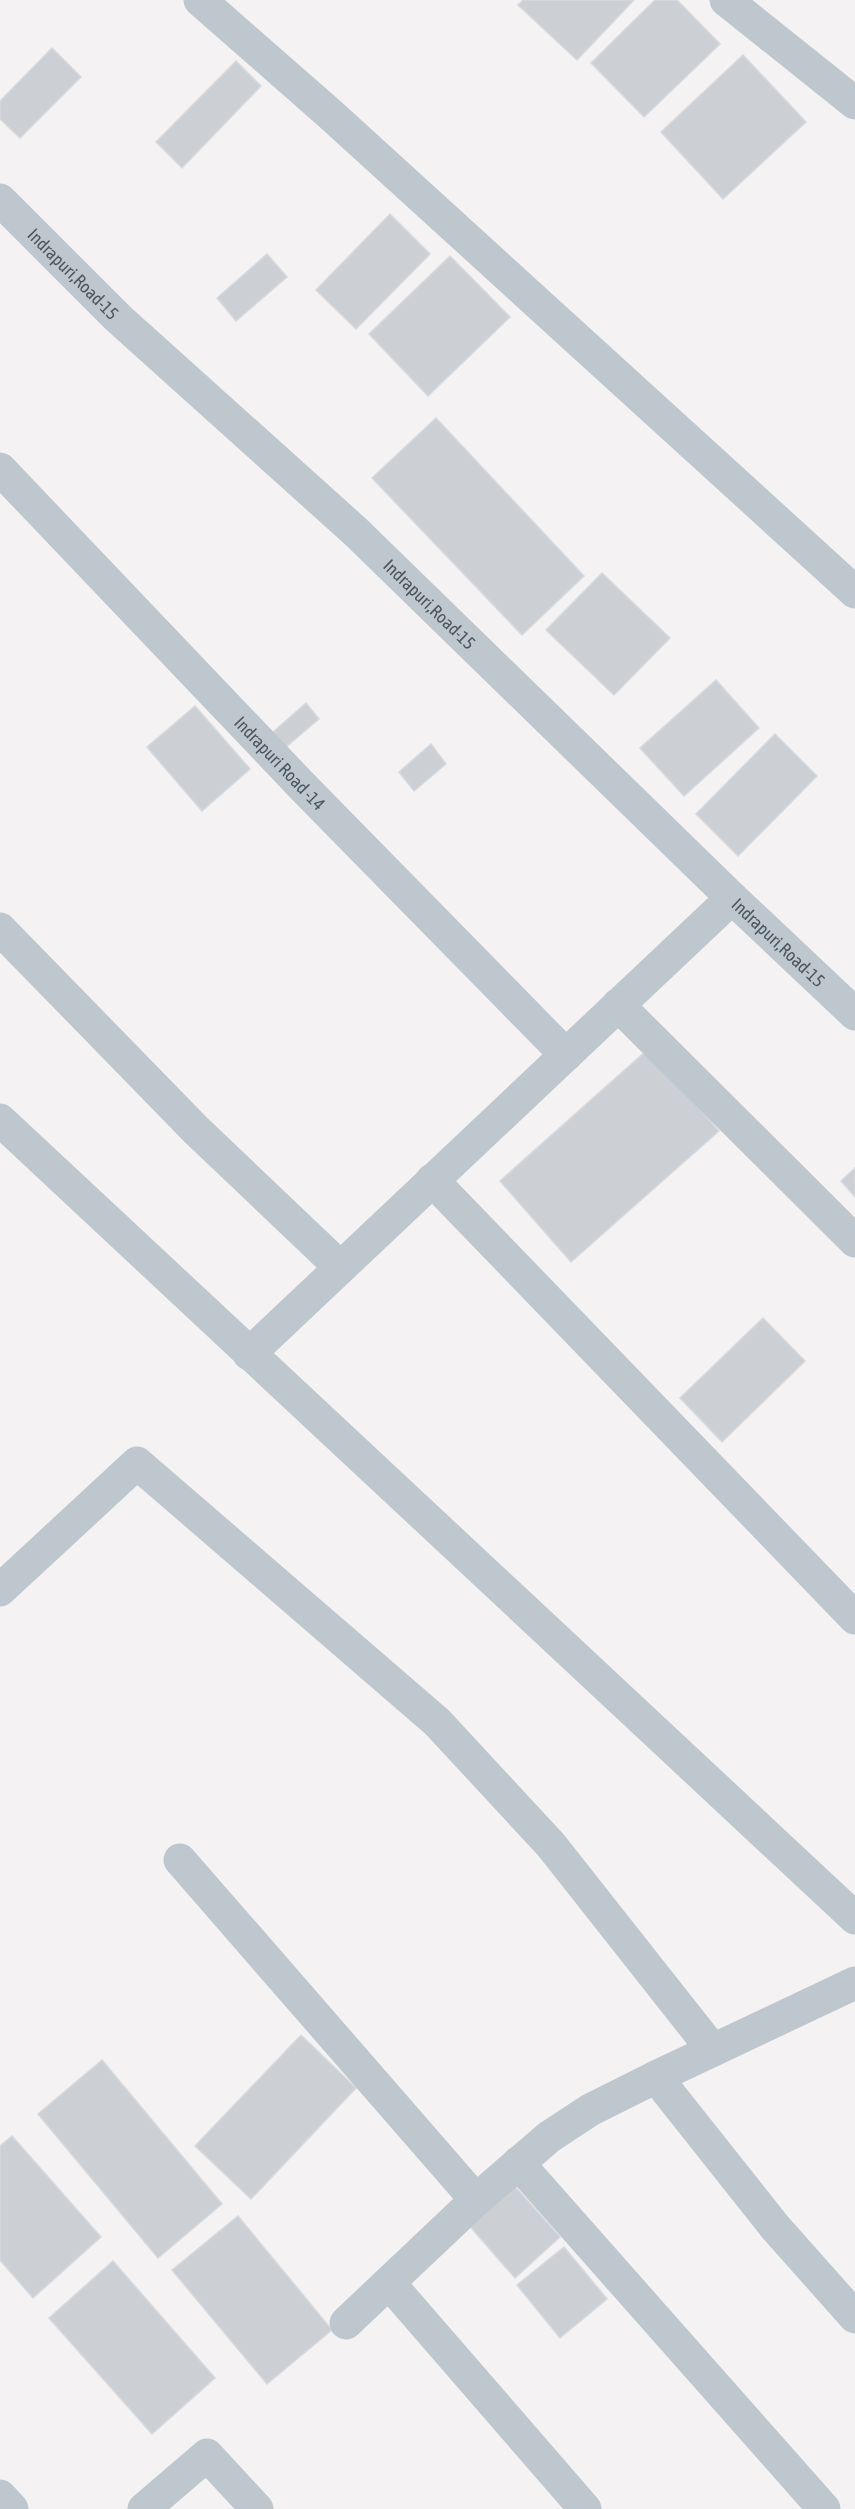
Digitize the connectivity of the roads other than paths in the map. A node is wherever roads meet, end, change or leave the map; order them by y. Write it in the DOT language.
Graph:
graph roads {
  1 [pos="200,0"];
  2 [pos="726,0"];
  3 [pos="855,103"];
  4 [pos="0,200"];
  5 [pos="0,469"];
  6 [pos="855,592"];
  7 [pos="732,898"];
  8 [pos="0,929"];
  9 [pos="618,1005"];
  10 [pos="855,1014"];
  11 [pos="566,1055"];
  12 [pos="0,1120"];
  13 [pos="432,1180"];
  14 [pos="855,1241"];
  15 [pos="340,1267"];
  16 [pos="249,1353"];
  17 [pos="4,1580"];
  18 [pos="855,1618"];
  19 [pos="180,1860"];
  20 [pos="855,1918"];
  21 [pos="855,1983"];
  22 [pos="712,2049"];
  23 [pos="656,2077"];
  24 [pos="518,2163"];
  25 [pos="476,2200"];
  26 [pos="389,2283"];
  27 [pos="855,2316"];
  28 [pos="346,2323"];
  29 [pos="0,2496"];
  30 [pos="12,2509"];
  31 [pos="144,2509"];
  32 [pos="257,2509"];
  33 [pos="585,2509"];
  34 [pos="824,2509"];
  1 -- 6 [label="street"];
  2 -- 3 [label="street"];
  4 -- 7 [label="street, Indrapuri,Road-15"];
  5 -- 11 [label="street, Indrapuri Road -14"];
  7 -- 9 [label="street"];
  7 -- 10 [label="street, Indrapuri,Road-15"];
  8 -- 15 [label="street"];
  9 -- 11 [label="street"];
  9 -- 14 [label="street"];
  11 -- 13 [label="street"];
  12 -- 16 [label="street"];
  13 -- 15 [label="street"];
  13 -- 18 [label="street"];
  15 -- 16 [label="street"];
  16 -- 20 [label="street"];
  17 -- 22 [label="street"];
  19 -- 25 [label="street"];
  21 -- 22 [label="street"];
  22 -- 23 [label="street"];
  23 -- 24 [label="street"];
  23 -- 27 [label="street"];
  24 -- 25 [label="street"];
  24 -- 34 [label="street"];
  25 -- 26 [label="street"];
  26 -- 28 [label="street"];
  26 -- 33 [label="street"];
  29 -- 30 [label="street"];
  31 -- 32 [label="street"];
}
